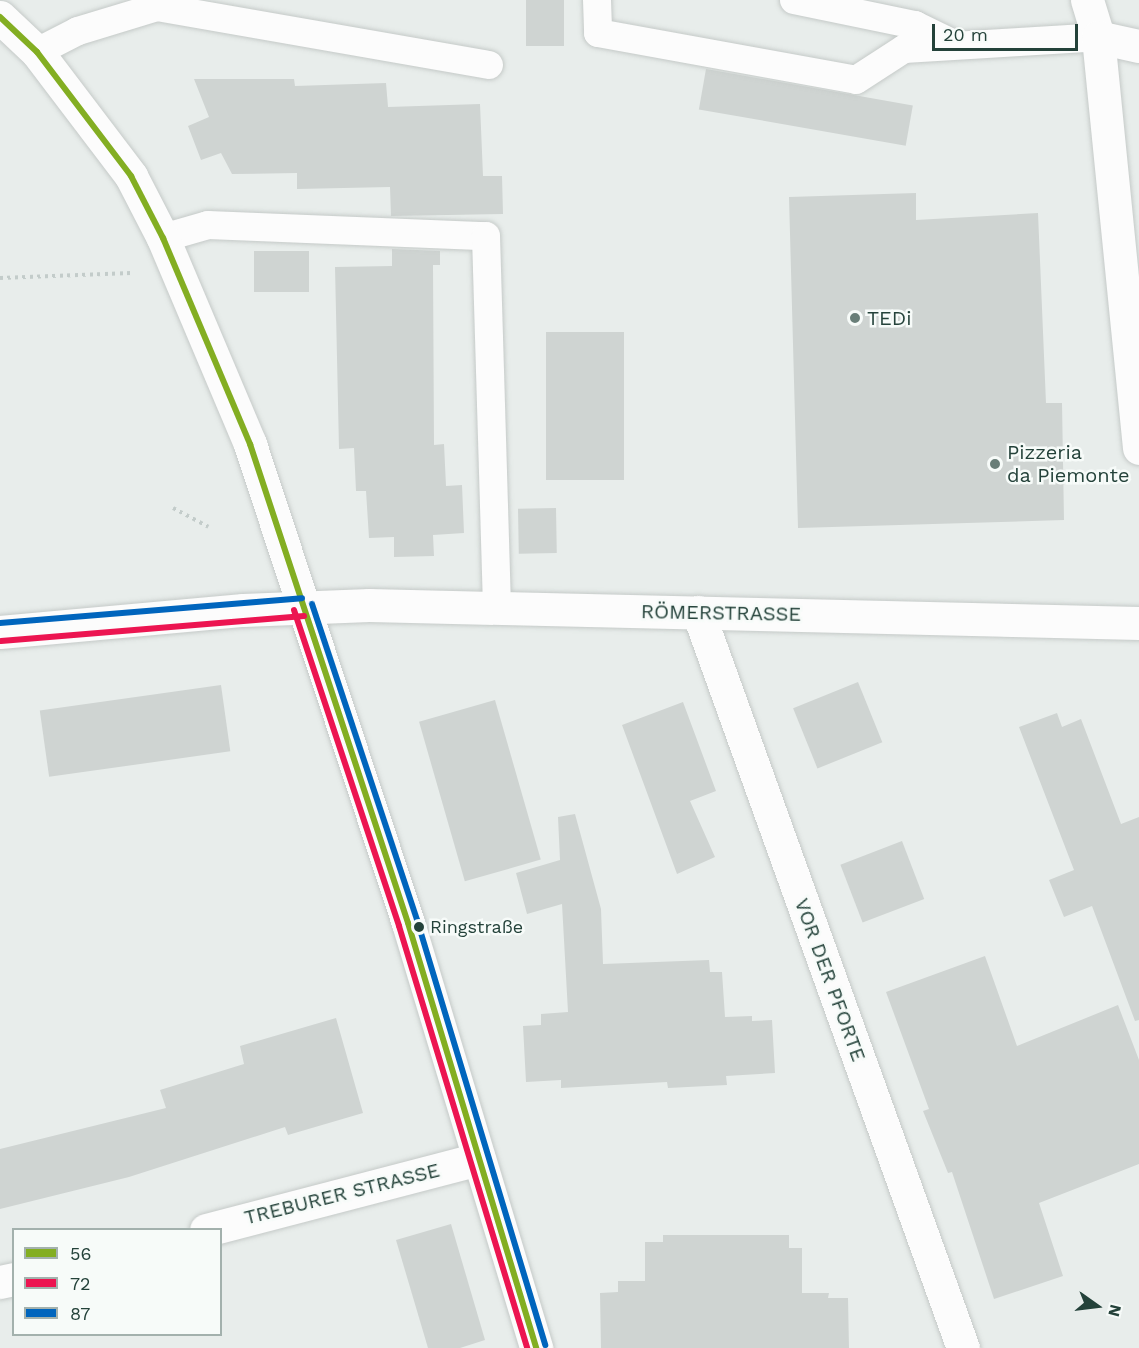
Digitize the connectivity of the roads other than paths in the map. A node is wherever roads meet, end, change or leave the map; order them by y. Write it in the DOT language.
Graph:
graph roads {
  1 [pos="597,0"];
  2 [pos="794,0"];
  3 [pos="1087,0"];
  4 [pos="0,17"];
  5 [pos="1098,37"];
  6 [pos="954,44"];
  7 [pos="1139,46"];
  8 [pos="36,52"];
  9 [pos="489,65"];
  10 [pos="163,238"];
  11 [pos="1139,448"];
  12 [pos="303,607"];
  13 [pos="497,607"];
  14 [pos="698,612"];
  15 [pos="1139,623"];
  16 [pos="0,632"];
  17 [pos="479,1159"];
  18 [pos="214,1228"];
  19 [pos="536,1348"];
  20 [pos="963,1348"];
  1 -- 6 [label="lane"];
  2 -- 6 [label="lane"];
  3 -- 5 [label="street"];
  4 -- 8 [label="street"];
  5 -- 6 [label="lane"];
  5 -- 7 [label="street"];
  5 -- 11 [label="street"];
  8 -- 9 [label="lane"];
  8 -- 10 [label="street"];
  10 -- 12 [label="street"];
  10 -- 13 [label="lane"];
  12 -- 13 [label="street, RÖMERSTRASSE"];
  12 -- 16 [label="street"];
  12 -- 17 [label="street"];
  13 -- 14 [label="street, RÖMERSTRASSE"];
  14 -- 15 [label="street, RÖMERSTRASSE"];
  14 -- 20 [label="street, VOR DER PFORTE"];
  17 -- 18 [label="street, TREBURER STRASSE"];
  17 -- 19 [label="street"];
}
